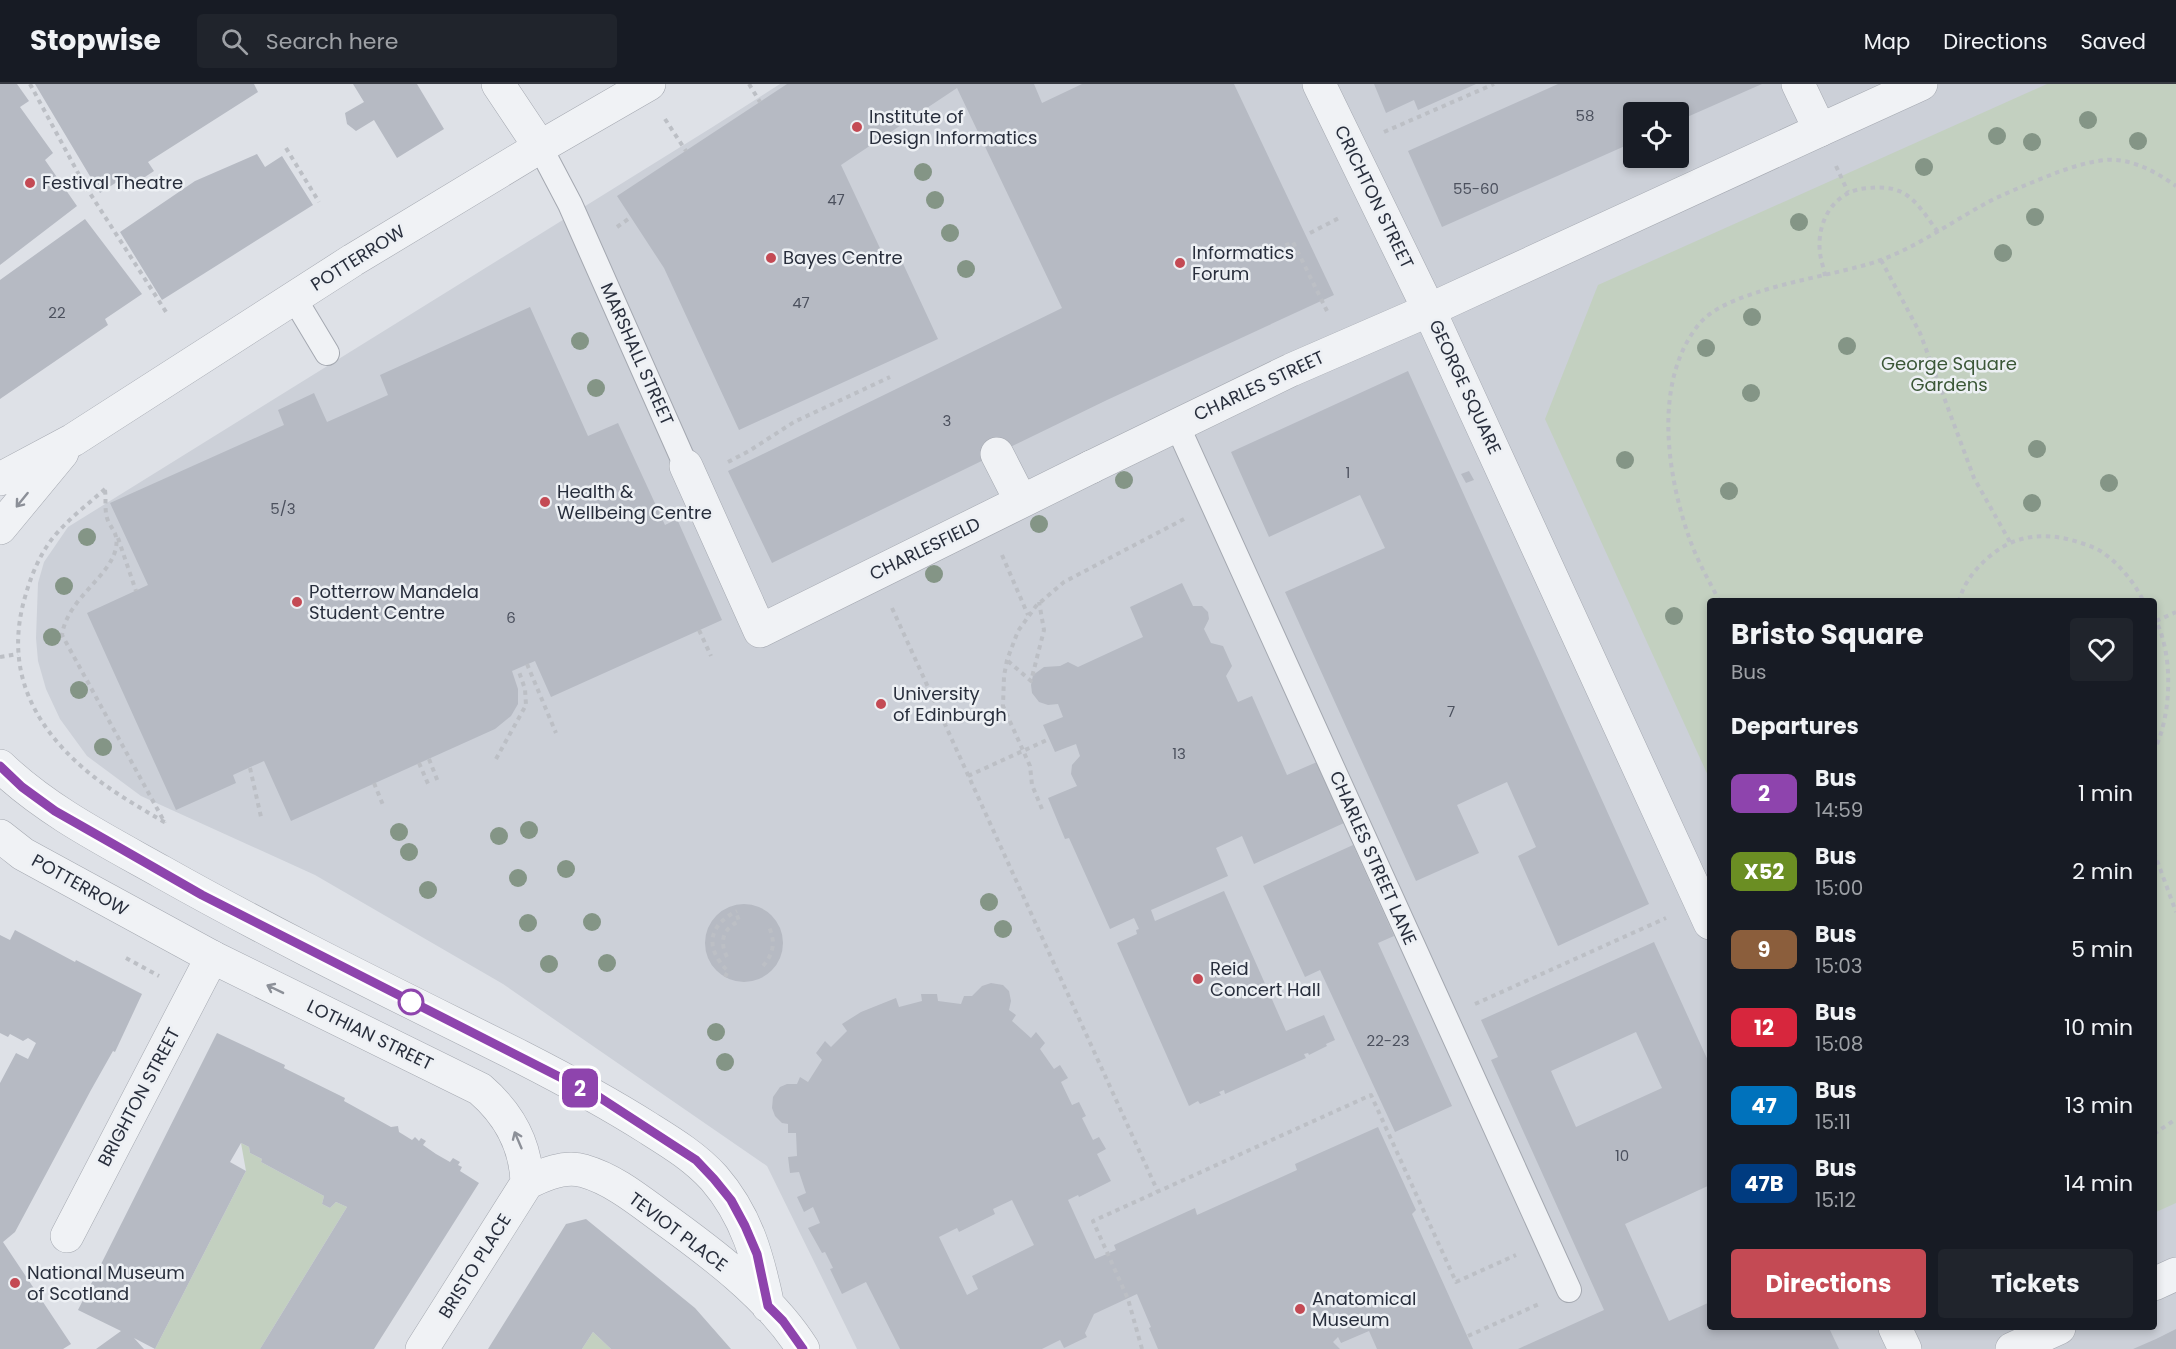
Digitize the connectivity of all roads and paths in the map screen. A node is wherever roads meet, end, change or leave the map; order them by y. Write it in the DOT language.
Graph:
graph roads {
  1 [pos="30,84"];
  2 [pos="498,84"];
  3 [pos="649,84"];
  4 [pos="749,84"];
  5 [pos="1319,84"];
  6 [pos="1494,84"];
  7 [pos="1798,84"];
  8 [pos="1921,84"];
  9 [pos="760,102"];
  10 [pos="1401,124"];
  11 [pos="1820,130"];
  12 [pos="540,147"];
  13 [pos="286,148"];
  14 [pos="2176,186"];
  15 [pos="319,202"];
  16 [pos="1938,232"];
  17 [pos="1277,249"];
  18 [pos="1881,260"];
  19 [pos="1825,276"];
  20 [pos="294,298"];
  21 [pos="1322,301"];
  22 [pos="1429,310"];
  23 [pos="168,315"];
  24 [pos="327,353"];
  25 [pos="890,377"];
  26 [pos="1177,425"];
  27 [pos="73,440"];
  28 [pos="749,451"];
  29 [pos="997,454"];
  30 [pos="686,466"];
  31 [pos="1091,466"];
  32 [pos="0,479"];
  33 [pos="1020,501"];
  34 [pos="1215,505"];
  35 [pos="986,519"];
  36 [pos="0,528"];
  37 [pos="117,535"];
  38 [pos="2010,542"];
  39 [pos="876,573"];
  40 [pos="136,591"];
  41 [pos="1718,598"];
  42 [pos="1961,598"];
  43 [pos="2141,598"];
  44 [pos="1040,602"];
  45 [pos="2176,612"];
  46 [pos="1028,615"];
  47 [pos="2157,618"];
  48 [pos="2157,626"];
  49 [pos="699,630"];
  50 [pos="760,631"];
  51 [pos="18,654"];
  52 [pos="711,656"];
  53 [pos="0,657"];
  54 [pos="1007,660"];
  55 [pos="527,664"];
  56 [pos="518,669"];
  57 [pos="556,733"];
  58 [pos="1049,739"];
  59 [pos="2157,745"];
  60 [pos="1023,751"];
  61 [pos="429,759"];
  62 [pos="496,759"];
  63 [pos="419,763"];
  64 [pos="0,766"];
  65 [pos="250,768"];
  66 [pos="968,776"];
  67 [pos="438,782"];
  68 [pos="375,783"];
  69 [pos="429,786"];
  70 [pos="383,805"];
  71 [pos="1042,809"];
  72 [pos="261,817"];
  73 [pos="0,836"];
  74 [pos="2157,860"];
  75 [pos="2176,912"];
  76 [pos="1705,913"];
  77 [pos="768,925"];
  78 [pos="162,931"];
  79 [pos="212,957"];
  80 [pos="727,957"];
  81 [pos="763,966"];
  82 [pos="725,976"];
  83 [pos="1445,1018"];
  84 [pos="2176,1119"];
  85 [pos="2157,1132"];
  86 [pos="527,1183"];
  87 [pos="1158,1192"];
  88 [pos="67,1236"];
  89 [pos="1546,1241"];
  90 [pos="2176,1274"];
  91 [pos="2157,1283"];
  92 [pos="1569,1290"];
  93 [pos="768,1306"];
  94 [pos="1896,1330"];
  95 [pos="2055,1330"];
  96 [pos="1468,1336"];
  97 [pos="422,1349"];
  98 [pos="803,1349"];
  99 [pos="1142,1349"];
  100 [pos="1905,1349"];
  101 [pos="2012,1349"];
  1 -- 23 [label="path"];
  2 -- 12 [label="street, MARSHALL STREET"];
  3 -- 12 [label="street, POTTERROW"];
  4 -- 9 [label="path"];
  5 -- 22 [label="street, CRICHTON STREET"];
  6 -- 10 [label="path"];
  7 -- 11 [label="street"];
  8 -- 11 [label="street, GEORGE SQUARE"];
  11 -- 22 [label="street, GEORGE SQUARE"];
  12 -- 20 [label="street, POTTERROW"];
  12 -- 30 [label="lane, MARSHALL STREET"];
  13 -- 15 [label="path"];
  14 -- 16 [label="path"];
  16 -- 18 [label="path"];
  16 -- 19 [label="path"];
  17 -- 21 [label="path"];
  18 -- 19 [label="path"];
  18 -- 38 [label="path"];
  19 -- 41 [label="path"];
  20 -- 24 [label="lane"];
  20 -- 27 [label="street, POTTERROW"];
  22 -- 26 [label="street, CHARLES STREET"];
  22 -- 76 [label="street, GEORGE SQUARE"];
  25 -- 28 [label="path"];
  26 -- 31 [label="street, CHARLES STREET"];
  26 -- 34 [label="lane, CHARLES STREET LANE"];
  27 -- 32 [label="street, POTTERROW"];
  27 -- 36 [label="street, POTTERROW, one-way"];
  29 -- 33 [label="street"];
  30 -- 50 [label="street, MARSHALL STREET"];
  31 -- 33 [label="street, CHARLESFIELD"];
  33 -- 35 [label="street, CHARLESFIELD"];
  34 -- 44 [label="path"];
  34 -- 83 [label="lane, CHARLES STREET LANE"];
  35 -- 39 [label="street, CHARLESFIELD"];
  35 -- 46 [label="path"];
  37 -- 40 [label="path"];
  37 -- 51 [label="path"];
  37 -- 51 [label="path"];
  38 -- 42 [label="path"];
  38 -- 43 [label="path"];
  39 -- 50 [label="street, CHARLESFIELD"];
  39 -- 66 [label="path"];
  44 -- 46 [label="path"];
  44 -- 54 [label="path"];
  45 -- 47 [label="path"];
  46 -- 54 [label="path"];
  48 -- 59 [label="path"];
  49 -- 52 [label="path"];
  51 -- 53 [label="path"];
  54 -- 60 [label="path"];
  55 -- 57 [label="path"];
  56 -- 62 [label="path"];
  58 -- 60 [label="path"];
  60 -- 66 [label="path"];
  60 -- 71 [label="path"];
  61 -- 67 [label="path"];
  63 -- 69 [label="path"];
  64 -- 93 [label="street"];
  65 -- 72 [label="path"];
  66 -- 87 [label="path"];
  68 -- 70 [label="path"];
  73 -- 78 [label="street, POTTERROW"];
  74 -- 75 [label="path"];
  76 -- 83 [label="path"];
  77 -- 81 [label="path"];
  78 -- 79 [label="street, LOTHIAN STREET"];
  86 -- 79 [label="street, LOTHIAN STREET, one-way"];
  79 -- 88 [label="street, BRIGHTON STREET"];
  80 -- 82 [label="path"];
  83 -- 89 [label="lane, CHARLES STREET LANE"];
  84 -- 85 [label="path"];
  86 -- 93 [label="street, TEVIOT PLACE"];
  86 -- 97 [label="street, BRISTO PLACE"];
  87 -- 89 [label="path"];
  87 -- 99 [label="path"];
  89 -- 92 [label="lane, CHARLES STREET LANE"];
  90 -- 91 [label="street"];
  92 -- 96 [label="path"];
  93 -- 98 [label="street, TEVIOT PLACE"];
  94 -- 100 [label="street"];
  95 -- 101 [label="street"];
}
